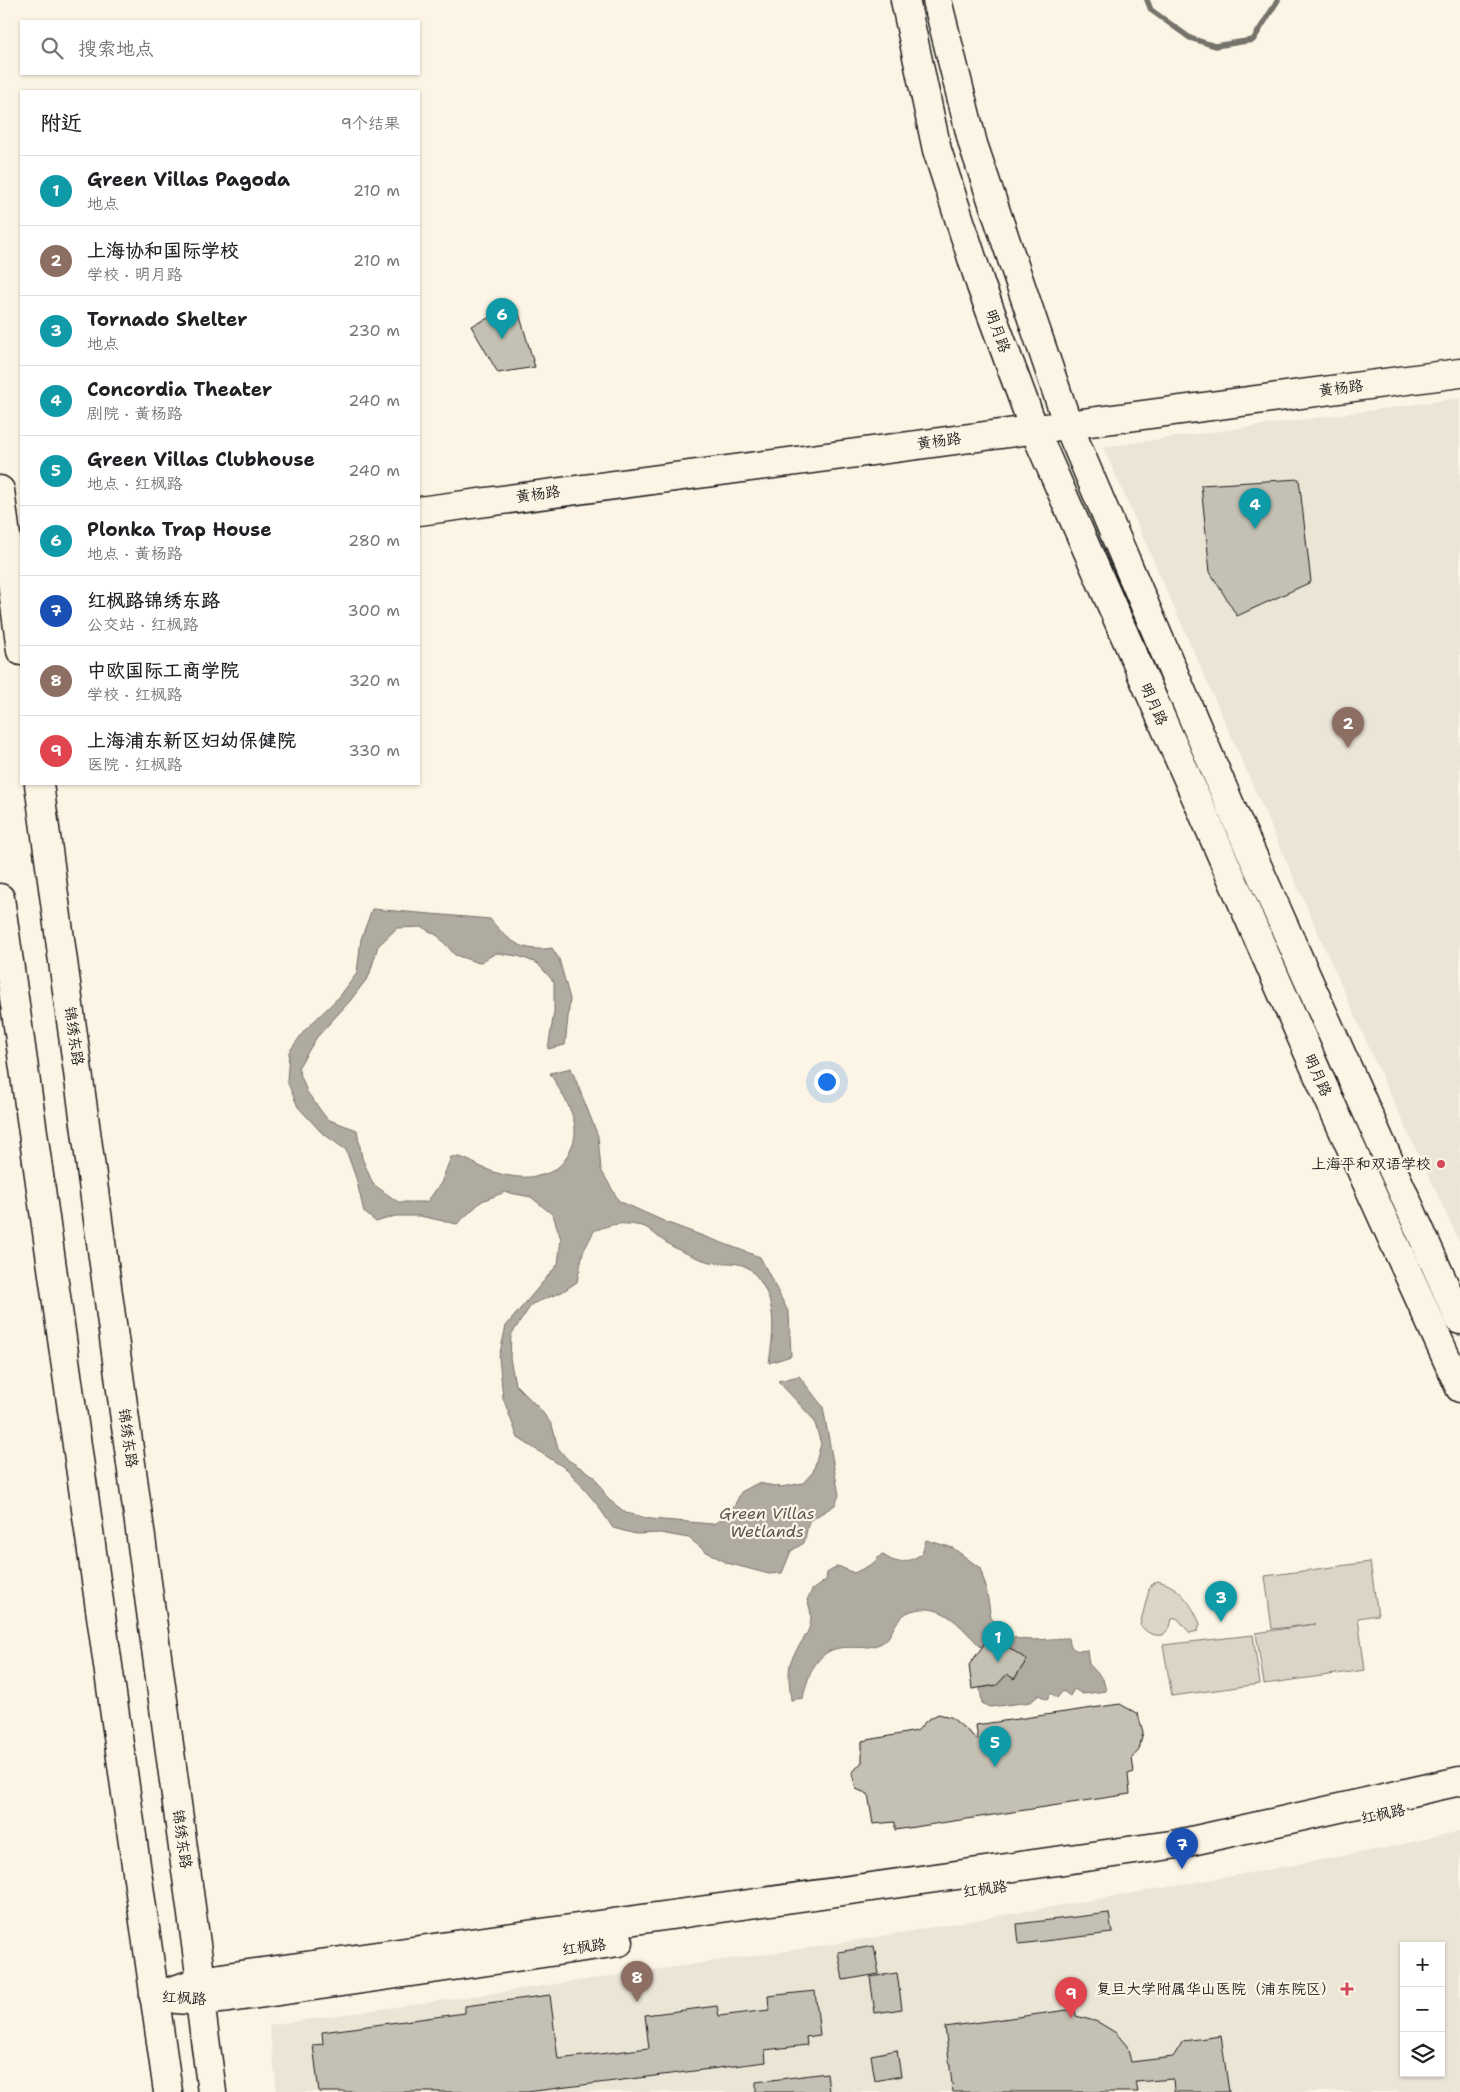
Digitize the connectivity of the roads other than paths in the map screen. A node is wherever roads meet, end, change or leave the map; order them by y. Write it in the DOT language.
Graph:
graph roads {
  1 [pos="904,0"];
  2 [pos="937,0"];
  3 [pos="1460,373"];
  4 [pos="1068,425"];
  5 [pos="1034,429"];
  6 [pos="0,490"];
  7 [pos="420,511"];
  8 [pos="11,570"];
  9 [pos="20,643"];
  10 [pos="39,785"];
  11 [pos="0,898"];
  12 [pos="1460,1320"];
  13 [pos="1460,1388"];
  14 [pos="1460,1781"];
  15 [pos="1460,1797"];
  16 [pos="201,1991"];
  17 [pos="154,1997"];
  18 [pos="168,2092"];
  19 [pos="212,2092"];
  1 -- 5 [label="street, 明月路"];
  2 -- 4 [label="street, 明月路"];
  3 -- 4 [label="street, 黄杨路"];
  4 -- 5 [label="street, 黄杨路"];
  4 -- 12 [label="street, 明月路"];
  5 -- 7 [label="street, 黄杨路"];
  5 -- 13 [label="street, 明月路"];
  6 -- 8 [label="street"];
  8 -- 9 [label="street"];
  10 -- 16 [label="street, 锦绣东路"];
  11 -- 17 [label="street"];
  14 -- 16 [label="street, 红枫路"];
  15 -- 16 [label="street, 红枫路"];
  16 -- 17 [label="street, 红枫路"];
  16 -- 19 [label="street, 锦绣东路"];
  17 -- 18 [label="street"];
}
